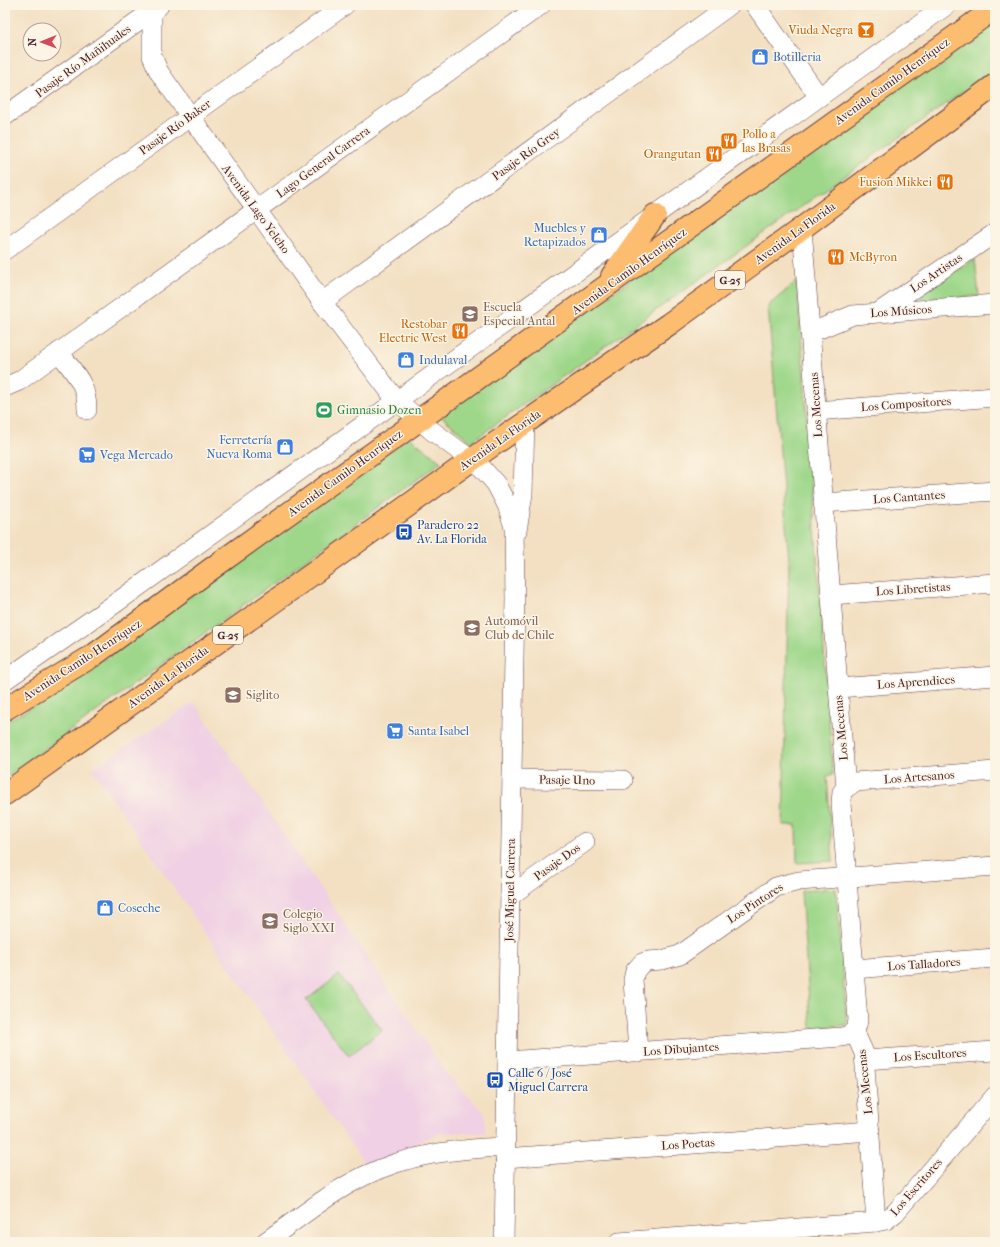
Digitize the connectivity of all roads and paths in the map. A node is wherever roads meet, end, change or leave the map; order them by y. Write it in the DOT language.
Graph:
graph roads {
  1 [pos="345,5"];
  2 [pos="541,5"];
  3 [pos="730,5"];
  4 [pos="755,5"];
  5 [pos="947,5"];
  6 [pos="155,7"];
  7 [pos="995,8"];
  8 [pos="995,85"];
  9 [pos="819,97"];
  10 [pos="5,116"];
  11 [pos="190,116"];
  12 [pos="257,210"];
  13 [pos="655,215"];
  14 [pos="802,228"];
  15 [pos="995,233"];
  16 [pos="5,250"];
  17 [pos="602,290"];
  18 [pos="322,302"];
  19 [pos="995,304"];
  20 [pos="878,312"];
  21 [pos="810,333"];
  22 [pos="59,352"];
  23 [pos="5,387"];
  24 [pos="995,397"];
  25 [pos="396,400"];
  26 [pos="87,410"];
  27 [pos="816,411"];
  28 [pos="420,419"];
  29 [pos="525,422"];
  30 [pos="472,460"];
  31 [pos="995,491"];
  32 [pos="823,503"];
  33 [pos="515,538"];
  34 [pos="995,583"];
  35 [pos="830,595"];
  36 [pos="995,676"];
  37 [pos="5,680"];
  38 [pos="838,688"];
  39 [pos="5,709"];
  40 [pos="995,771"];
  41 [pos="512,780"];
  42 [pos="623,780"];
  43 [pos="846,788"];
  44 [pos="5,794"];
  45 [pos="585,842"];
  46 [pos="995,866"];
  47 [pos="847,878"];
  48 [pos="510,896"];
  49 [pos="995,958"];
  50 [pos="854,969"];
  51 [pos="854,1031"];
  52 [pos="995,1051"];
  53 [pos="638,1052"];
  54 [pos="865,1060"];
  55 [pos="507,1062"];
  56 [pos="995,1096"];
  57 [pos="870,1131"];
  58 [pos="505,1152"];
  59 [pos="876,1222"];
  60 [pos="266,1242"];
  61 [pos="504,1242"];
  62 [pos="619,1242"];
  1 -- 11 [label="street, Pasaje Río Baker"];
  2 -- 12 [label="street, Lago General Carrera"];
  3 -- 18 [label="street, Pasaje Río Grey"];
  4 -- 9 [label="street"];
  5 -- 9 [label="street"];
  6 -- 10 [label="street, Pasaje Río Mañihuales"];
  6 -- 11 [label="street, Avenida Lago Yelcho"];
  7 -- 17 [label="main road, Avenida Camilo Henríquez"];
  8 -- 14 [label="main road, Avenida La Florida / G-25"];
  9 -- 13 [label="street"];
  11 -- 12 [label="street, Avenida Lago Yelcho"];
  11 -- 16 [label="street, Pasaje Río Baker"];
  12 -- 18 [label="street, Avenida Lago Yelcho"];
  12 -- 22 [label="street, Lago General Carrera"];
  13 -- 17 [label="main road"];
  13 -- 25 [label="street"];
  14 -- 21 [label="street, Los Mecenas"];
  14 -- 29 [label="main road, Avenida La Florida / G-25"];
  15 -- 20 [label="street, Los Artistas"];
  17 -- 28 [label="main road, Avenida Camilo Henríquez"];
  18 -- 25 [label="street, Avenida Lago Yelcho"];
  19 -- 20 [label="street, Los Músicos"];
  20 -- 21 [label="street, Los Músicos"];
  21 -- 27 [label="street, Los Mecenas"];
  22 -- 23 [label="street, Lago General Carrera"];
  22 -- 26 [label="street"];
  24 -- 27 [label="street, Los Compositores"];
  25 -- 28 [label="street, José Miguel Carrera"];
  25 -- 37 [label="street"];
  27 -- 32 [label="street, Los Mecenas"];
  28 -- 30 [label="street, José Miguel Carrera"];
  28 -- 39 [label="main road, Avenida Camilo Henríquez"];
  29 -- 30 [label="main road, Avenida La Florida / G-25"];
  29 -- 33 [label="street, José Miguel Carrera"];
  30 -- 33 [label="street, José Miguel Carrera"];
  30 -- 44 [label="main road, Avenida La Florida / G-25"];
  31 -- 32 [label="street, Los Cantantes"];
  32 -- 35 [label="street, Los Mecenas"];
  33 -- 41 [label="street, José Miguel Carrera"];
  34 -- 35 [label="street, Los Libretistas"];
  35 -- 38 [label="street, Los Mecenas"];
  36 -- 38 [label="street, Los Aprendices"];
  38 -- 43 [label="street, Los Mecenas"];
  40 -- 43 [label="street, Los Artesanos"];
  41 -- 42 [label="street, Pasaje Uno"];
  41 -- 48 [label="street, José Miguel Carrera"];
  43 -- 47 [label="street, Los Mecenas"];
  45 -- 48 [label="street, Pasaje Dos"];
  46 -- 47 [label="street, Los Pintores"];
  47 -- 50 [label="street, Los Mecenas"];
  47 -- 53 [label="street, Los Pintores"];
  48 -- 55 [label="street, José Miguel Carrera"];
  49 -- 50 [label="street, Los Talladores"];
  50 -- 51 [label="street, Los Mecenas"];
  51 -- 53 [label="street, Los Dibujantes"];
  51 -- 54 [label="street, Los Mecenas"];
  52 -- 54 [label="street, Los Escultores"];
  53 -- 55 [label="street, Los Dibujantes"];
  54 -- 57 [label="street, Los Mecenas"];
  55 -- 58 [label="street, José Miguel Carrera"];
  56 -- 59 [label="street, Los Escritores"];
  57 -- 58 [label="street, Los Poetas"];
  57 -- 59 [label="street, Los Mecenas"];
  58 -- 60 [label="street, Los Poetas"];
  58 -- 61 [label="street, José Miguel Carrera"];
  59 -- 62 [label="street, Los Escritores"];
}
